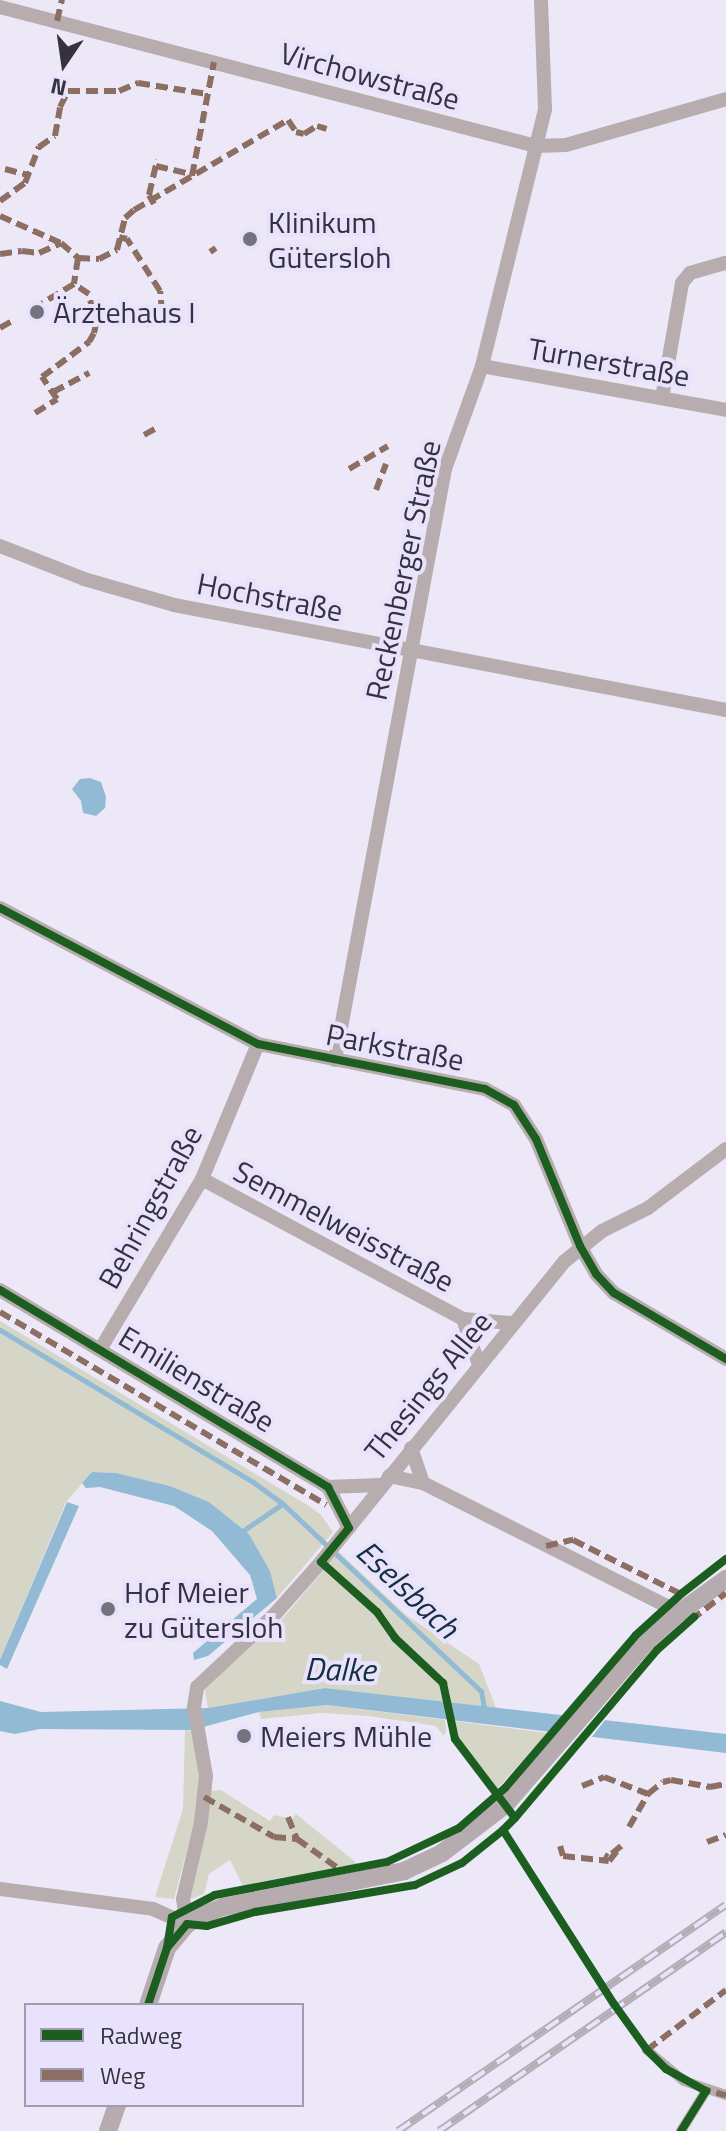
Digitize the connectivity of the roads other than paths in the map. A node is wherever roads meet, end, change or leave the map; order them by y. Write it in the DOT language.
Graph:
graph roads {
  1 [pos="541,0"];
  2 [pos="0,7"];
  3 [pos="726,99"];
  4 [pos="536,146"];
  5 [pos="726,263"];
  6 [pos="482,366"];
  7 [pos="662,398"];
  8 [pos="726,410"];
  9 [pos="0,546"];
  10 [pos="411,651"];
  11 [pos="726,710"];
  12 [pos="0,908"];
  13 [pos="258,1044"];
  14 [pos="335,1060"];
  15 [pos="726,1149"];
  16 [pos="202,1179"];
  17 [pos="580,1246"];
  18 [pos="0,1290"];
  19 [pos="463,1319"];
  20 [pos="511,1323"];
  21 [pos="101,1348"];
  22 [pos="726,1359"];
  23 [pos="479,1365"];
  24 [pos="411,1448"];
  25 [pos="385,1481"];
  26 [pos="423,1483"];
  27 [pos="328,1487"];
  28 [pos="349,1528"];
  29 [pos="726,1579"];
  30 [pos="676,1615"];
  31 [pos="0,1889"];
  32 [pos="187,1924"];
  33 [pos="149,2003"];
  34 [pos="647,2050"];
  35 [pos="706,2091"];
  36 [pos="726,2095"];
  37 [pos="117,2107"];
  38 [pos="125,2107"];
  39 [pos="112,2130"];
  40 [pos="681,2131"];
  1 -- 4 [label="street, Reckenberger Straße"];
  2 -- 4 [label="street, Virchowstraße"];
  3 -- 4 [label="street, Virchowstraße"];
  4 -- 6 [label="street, Reckenberger Straße"];
  5 -- 7 [label="street"];
  6 -- 7 [label="street, Turnerstraße"];
  6 -- 10 [label="street, Reckenberger Straße"];
  7 -- 8 [label="street, Turnerstraße"];
  9 -- 10 [label="street, Hochstraße"];
  10 -- 11 [label="street, Hochstraße"];
  10 -- 14 [label="street, Reckenberger Straße"];
  12 -- 13 [label="street, Parkstraße"];
  13 -- 14 [label="street, Parkstraße"];
  13 -- 16 [label="street, Behringstraße"];
  14 -- 17 [label="street, Parkstraße"];
  15 -- 17 [label="street, Thesings Allee"];
  16 -- 19 [label="street, Semmelweisstraße"];
  16 -- 21 [label="street, Behringstraße"];
  17 -- 20 [label="street, Thesings Allee"];
  17 -- 22 [label="street, Parkstraße"];
  18 -- 21 [label="street, Emilienstraße"];
  19 -- 20 [label="street, Semmelweisstraße"];
  19 -- 23 [label="street, Semmelweisstraße"];
  20 -- 23 [label="street, Thesings Allee"];
  21 -- 27 [label="street, Emilienstraße"];
  23 -- 24 [label="street, Thesings Allee"];
  24 -- 25 [label="street, Thesings Allee"];
  24 -- 26 [label="street"];
  25 -- 26 [label="street"];
  25 -- 27 [label="street"];
  25 -- 28 [label="street, Thesings Allee"];
  26 -- 30 [label="street"];
  27 -- 28 [label="street"];
  28 -- 32 [label="street, Thesings Allee"];
  29 -- 30 [label="main road"];
  30 -- 32 [label="main road"];
  31 -- 32 [label="street"];
  32 -- 33 [label="main road"];
  34 -- 35 [label="street"];
  35 -- 36 [label="street"];
  35 -- 40 [label="street"];
  37 -- 39 [label="main road"];
  38 -- 39 [label="main road"];
}
